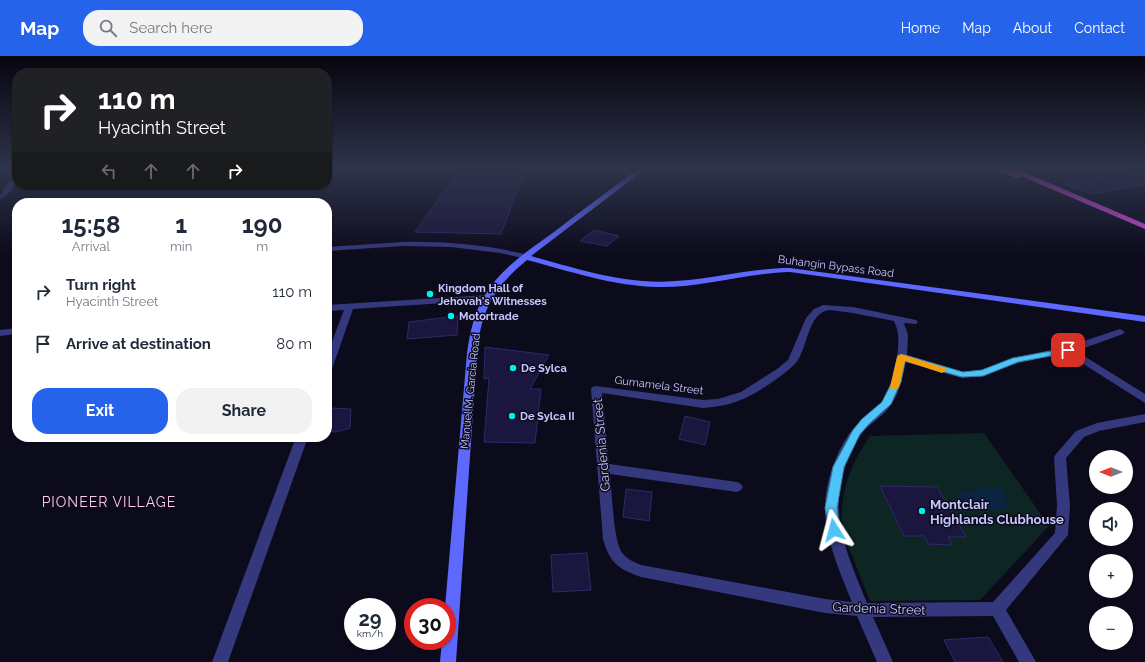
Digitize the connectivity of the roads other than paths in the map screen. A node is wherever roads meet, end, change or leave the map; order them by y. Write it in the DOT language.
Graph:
graph roads {
  1 [pos="603,198"];
  2 [pos="1078,198"];
  3 [pos="1145,227"];
  4 [pos="332,249"];
  5 [pos="526,256"];
  6 [pos="487,298"];
  7 [pos="350,306"];
  8 [pos="332,308"];
  9 [pos="898,319"];
  10 [pos="1145,319"];
  11 [pos="913,322"];
  12 [pos="12,331"];
  13 [pos="0,332"];
  14 [pos="1120,332"];
  15 [pos="1068,350"];
  16 [pos="332,355"];
  17 [pos="901,357"];
  18 [pos="596,389"];
  19 [pos="1145,399"];
  20 [pos="1145,418"];
  21 [pos="300,442"];
  22 [pos="603,468"];
  23 [pos="737,487"];
  24 [pos="997,609"];
  25 [pos="862,610"];
  26 [pos="220,662"];
  27 [pos="448,662"];
  28 [pos="885,662"];
  29 [pos="1028,662"];
  1 -- 5 [label="main road, Manuel M. Garcia Road"];
  2 -- 3 [label="highway"];
  4 -- 5 [label="street"];
  5 -- 6 [label="main road, Manuel M. Garcia Road"];
  5 -- 10 [label="main road, Buhangin Bypass Road"];
  6 -- 7 [label="street"];
  6 -- 27 [label="main road, Manuel M. Garcia Road"];
  7 -- 8 [label="street"];
  7 -- 16 [label="street"];
  9 -- 11 [label="street, Gumamela Street"];
  9 -- 17 [label="street"];
  9 -- 18 [label="street, Gumamela Street"];
  12 -- 13 [label="street"];
  14 -- 15 [label="street"];
  15 -- 17 [label="street"];
  15 -- 19 [label="street"];
  17 -- 25 [label="street"];
  18 -- 22 [label="street, Gardenia Street"];
  20 -- 24 [label="street"];
  21 -- 26 [label="street"];
  22 -- 23 [label="street"];
  22 -- 25 [label="street, Gardenia Street"];
  24 -- 25 [label="street, Gardenia Street"];
  24 -- 29 [label="street"];
  25 -- 28 [label="street"];
}
